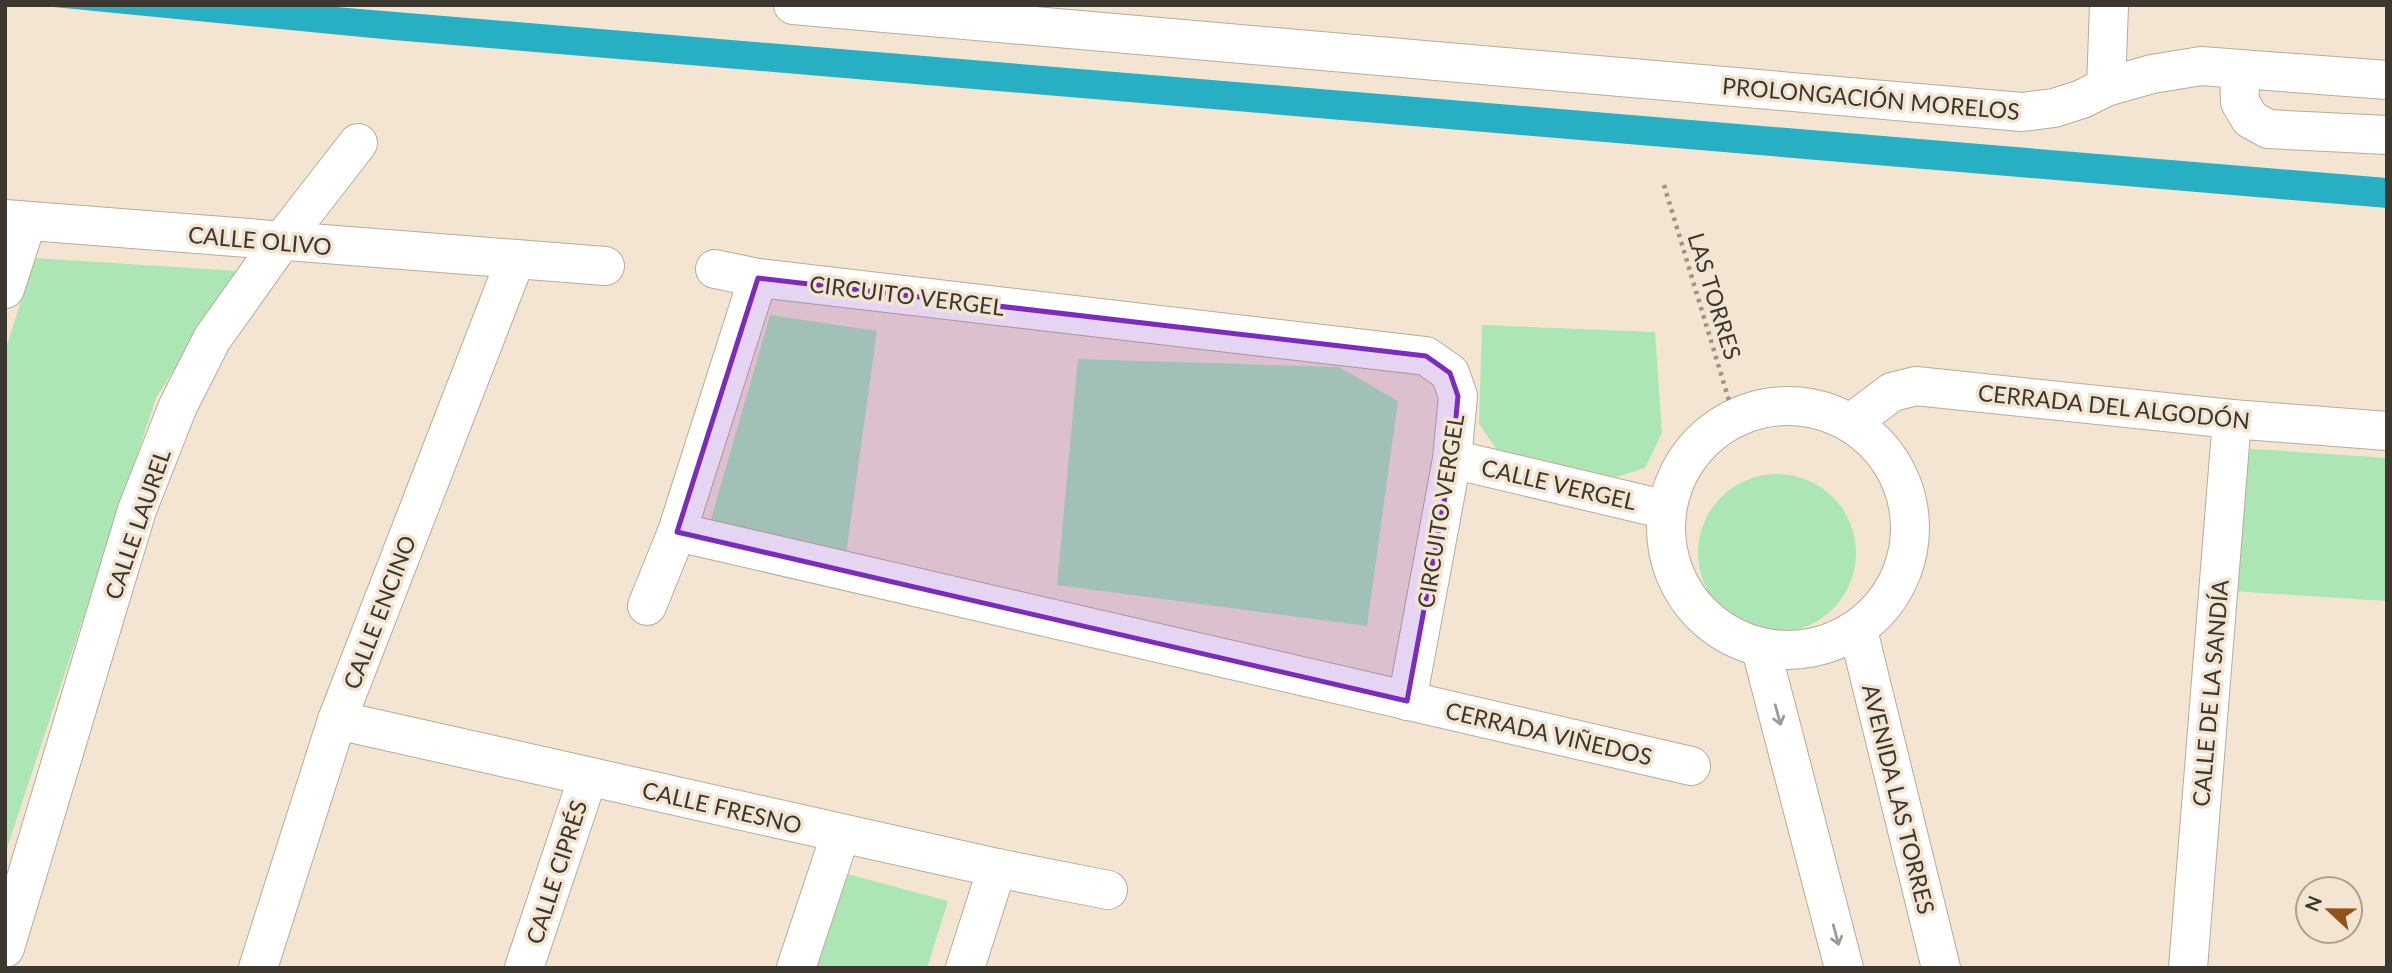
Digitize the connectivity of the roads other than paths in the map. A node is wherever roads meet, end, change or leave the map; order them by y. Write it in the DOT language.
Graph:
graph roads {
  1 [pos="793,5"];
  2 [pos="2109,5"];
  3 [pos="2239,69"];
  4 [pos="2387,80"];
  5 [pos="2106,87"];
  6 [pos="2387,135"];
  7 [pos="358,143"];
  8 [pos="16,220"];
  9 [pos="282,242"];
  10 [pos="515,261"];
  11 [pos="605,266"];
  12 [pos="715,269"];
  13 [pos="758,278"];
  14 [pos="5,289"];
  15 [pos="2232,419"];
  16 [pos="1852,422"];
  17 [pos="2387,431"];
  18 [pos="1452,459"];
  19 [pos="1667,510"];
  20 [pos="677,532"];
  21 [pos="647,606"];
  22 [pos="1858,630"];
  23 [pos="1761,649"];
  24 [pos="1407,701"];
  25 [pos="337,720"];
  26 [pos="1691,765"];
  27 [pos="588,776"];
  28 [pos="841,833"];
  29 [pos="998,869"];
  30 [pos="1108,890"];
  31 [pos="5,948"];
  32 [pos="258,968"];
  33 [pos="524,968"];
  34 [pos="796,968"];
  35 [pos="965,968"];
  36 [pos="1844,968"];
  37 [pos="1941,968"];
  38 [pos="2188,968"];
  1 -- 5 [label="street, PROLONGACIÓN MORELOS"];
  2 -- 5 [label="street"];
  3 -- 4 [label="street, PROLONGACIÓN MORELOS"];
  3 -- 5 [label="street, PROLONGACIÓN MORELOS"];
  3 -- 6 [label="street"];
  7 -- 9 [label="street, CALLE LAUREL"];
  8 -- 9 [label="street, CALLE OLIVO"];
  8 -- 14 [label="street"];
  9 -- 10 [label="street, CALLE OLIVO"];
  9 -- 31 [label="street, CALLE LAUREL"];
  10 -- 11 [label="street, CALLE OLIVO"];
  10 -- 25 [label="street, CALLE ENCINO"];
  12 -- 13 [label="street, CIRCUITO VERGEL"];
  13 -- 18 [label="street, CIRCUITO VERGEL"];
  13 -- 20 [label="street"];
  15 -- 16 [label="street, CERRADA DEL ALGODÓN"];
  15 -- 17 [label="street, CERRADA DEL ALGODÓN"];
  15 -- 38 [label="street, CALLE DE LA SANDÍA"];
  16 -- 19 [label="street"];
  16 -- 22 [label="street"];
  18 -- 19 [label="street, CALLE VERGEL"];
  18 -- 24 [label="street, CIRCUITO VERGEL"];
  19 -- 23 [label="street"];
  20 -- 21 [label="street"];
  20 -- 24 [label="street"];
  22 -- 23 [label="street"];
  22 -- 37 [label="street, AVENIDA LAS TORRES"];
  23 -- 36 [label="street, one-way"];
  24 -- 26 [label="street, CERRADA VIÑEDOS"];
  25 -- 27 [label="street, CALLE FRESNO"];
  25 -- 32 [label="street, CALLE ENCINO"];
  27 -- 28 [label="street, CALLE FRESNO"];
  27 -- 33 [label="street, CALLE CIPRÉS"];
  28 -- 29 [label="street, CALLE FRESNO"];
  28 -- 34 [label="street"];
  29 -- 30 [label="street, CALLE FRESNO"];
  29 -- 35 [label="street"];
}
